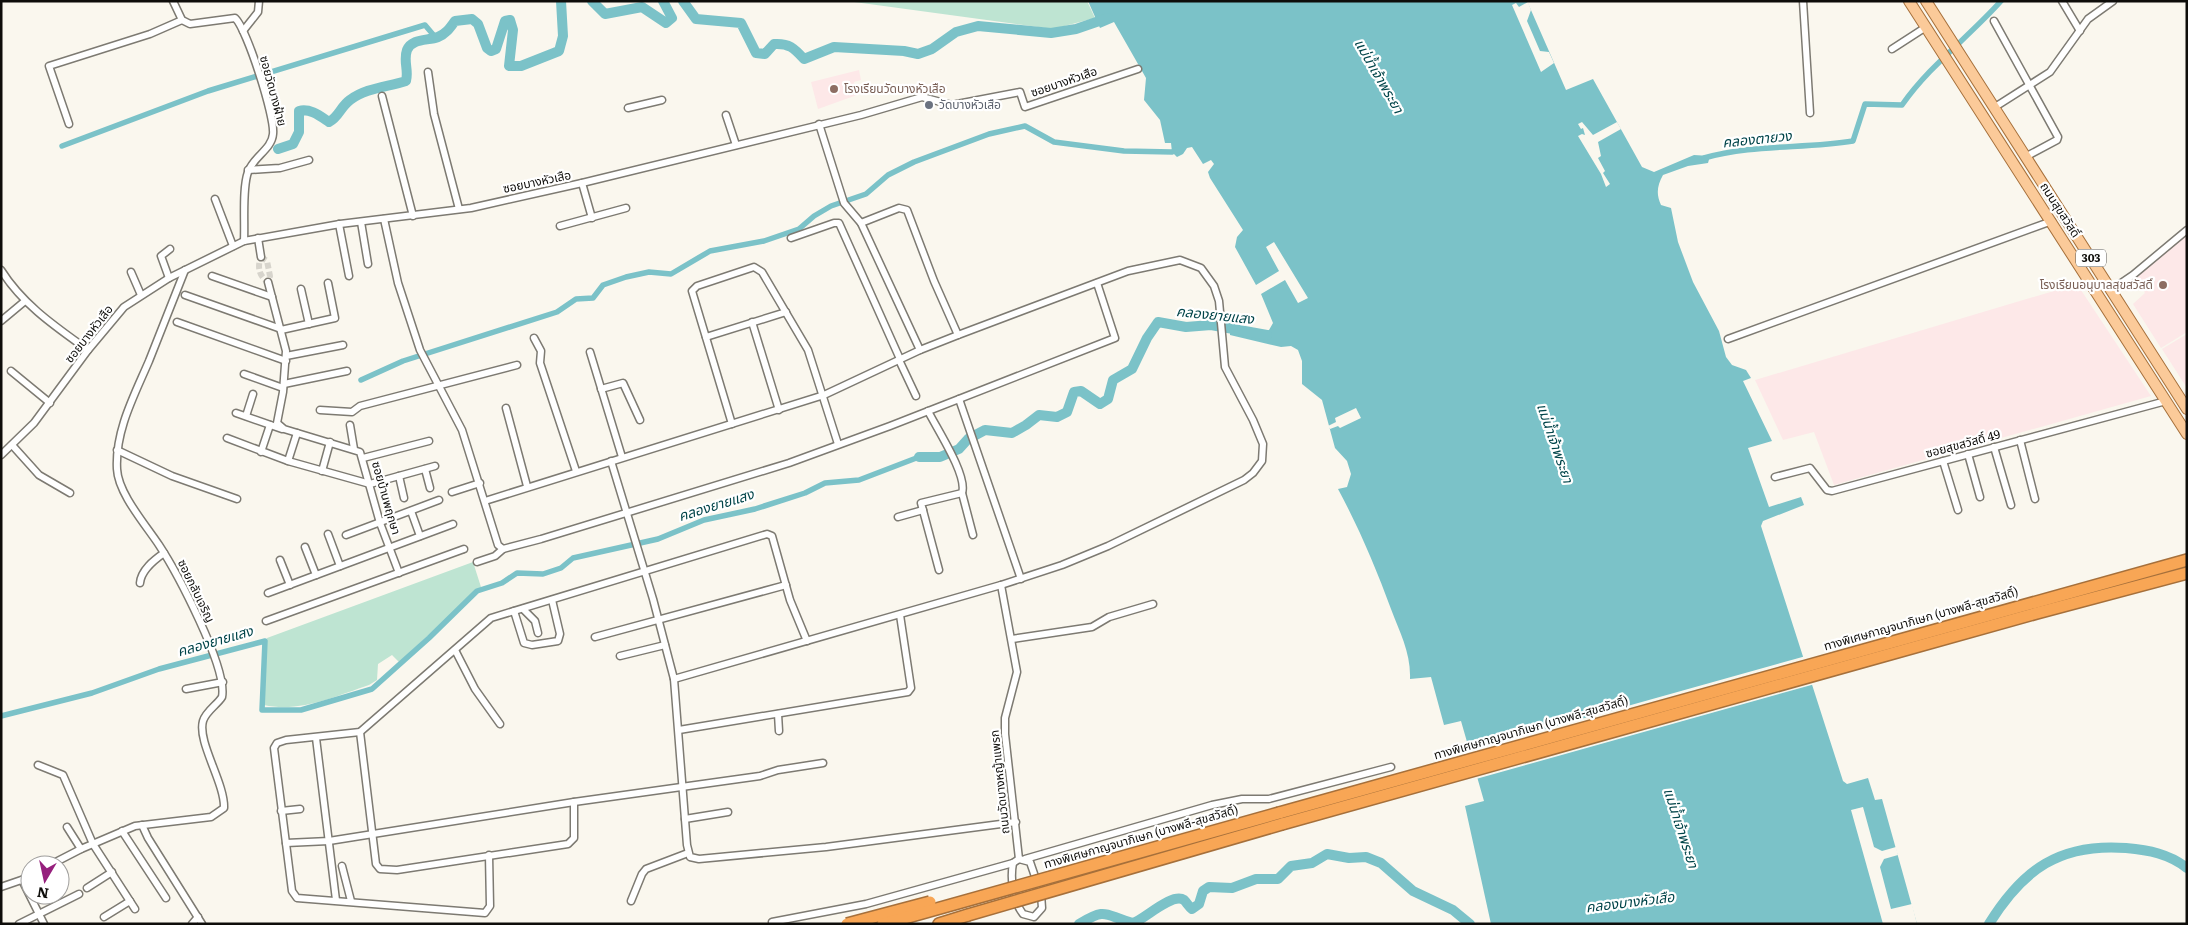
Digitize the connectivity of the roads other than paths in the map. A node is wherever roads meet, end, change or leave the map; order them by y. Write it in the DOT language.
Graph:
graph roads {
  1 [pos="174,1"];
  2 [pos="259,1"];
  3 [pos="1803,1"];
  4 [pos="1909,1"];
  5 [pos="1926,1"];
  6 [pos="2062,1"];
  7 [pos="2113,1"];
  8 [pos="182,20"];
  9 [pos="1994,21"];
  10 [pos="1926,27"];
  11 [pos="243,31"];
  12 [pos="2080,31"];
  13 [pos="1892,49"];
  14 [pos="1138,68"];
  15 [pos="428,72"];
  16 [pos="2030,85"];
  17 [pos="382,96"];
  18 [pos="662,100"];
  19 [pos="1995,107"];
  20 [pos="628,108"];
  21 [pos="1810,113"];
  22 [pos="726,115"];
  23 [pos="1983,115"];
  24 [pos="69,124"];
  25 [pos="819,124"];
  26 [pos="736,145"];
  27 [pos="2027,156"];
  28 [pos="309,160"];
  29 [pos="248,170"];
  30 [pos="582,183"];
  31 [pos="215,199"];
  32 [pos="626,208"];
  33 [pos="459,209"];
  34 [pos="412,216"];
  35 [pos="592,218"];
  36 [pos="384,219"];
  37 [pos="2052,221"];
  38 [pos="361,222"];
  39 [pos="861,223"];
  40 [pos="339,224"];
  41 [pos="560,226"];
  42 [pos="2187,230"];
  43 [pos="258,238"];
  44 [pos="791,238"];
  45 [pos="244,241"];
  46 [pos="233,246"];
  47 [pos="170,249"];
  48 [pos="261,257"];
  49 [pos="368,264"];
  50 [pos="1,270"];
  51 [pos="185,270"];
  52 [pos="132,272"];
  53 [pos="212,276"];
  54 [pos="349,276"];
  55 [pos="168,278"];
  56 [pos="268,282"];
  57 [pos="328,283"];
  58 [pos="1097,283"];
  59 [pos="301,289"];
  60 [pos="2112,290"];
  61 [pos="141,295"];
  62 [pos="185,295"];
  63 [pos="272,297"];
  64 [pos="26,301"];
  65 [pos="786,312"];
  66 [pos="1,321"];
  67 [pos="177,322"];
  68 [pos="752,322"];
  69 [pos="309,324"];
  70 [pos="281,330"];
  71 [pos="958,334"];
  72 [pos="706,337"];
  73 [pos="534,338"];
  74 [pos="1728,339"];
  75 [pos="343,345"];
  76 [pos="88,350"];
  77 [pos="920,350"];
  78 [pos="590,352"];
  79 [pos="286,358"];
  80 [pos="900,359"];
  81 [pos="518,365"];
  82 [pos="11,371"];
  83 [pos="347,371"];
  84 [pos="244,374"];
  85 [pos="284,386"];
  86 [pos="440,386"];
  87 [pos="601,389"];
  88 [pos="253,394"];
  89 [pos="824,395"];
  90 [pos="916,396"];
  91 [pos="959,399"];
  92 [pos="2166,400"];
  93 [pos="50,403"];
  94 [pos="506,408"];
  95 [pos="2187,409"];
  96 [pos="320,410"];
  97 [pos="779,410"];
  98 [pos="928,411"];
  99 [pos="236,413"];
  100 [pos="246,416"];
  101 [pos="640,420"];
  102 [pos="732,424"];
  103 [pos="270,425"];
  104 [pos="350,425"];
  105 [pos="284,429"];
  106 [pos="297,433"];
  107 [pos="2187,434"];
  108 [pos="227,438"];
  109 [pos="2020,440"];
  110 [pos="429,441"];
  111 [pos="330,442"];
  112 [pos="838,444"];
  113 [pos="12,445"];
  114 [pos="1994,447"];
  115 [pos="354,449"];
  116 [pos="118,450"];
  117 [pos="261,452"];
  118 [pos="1968,454"];
  119 [pos="1,455"];
  120 [pos="363,458"];
  121 [pos="622,458"];
  122 [pos="288,461"];
  123 [pos="611,461"];
  124 [pos="1943,461"];
  125 [pos="435,466"];
  126 [pos="425,469"];
  127 [pos="322,471"];
  128 [pos="576,471"];
  129 [pos="399,476"];
  130 [pos="1775,477"];
  131 [pos="480,483"];
  132 [pos="370,484"];
  133 [pos="527,486"];
  134 [pos="430,488"];
  135 [pos="452,492"];
  136 [pos="70,493"];
  137 [pos="962,493"];
  138 [pos="1980,497"];
  139 [pos="404,498"];
  140 [pos="2035,499"];
  141 [pos="237,500"];
  142 [pos="439,500"];
  143 [pos="484,500"];
  144 [pos="2011,505"];
  145 [pos="923,510"];
  146 [pos="1958,510"];
  147 [pos="411,511"];
  148 [pos="627,512"];
  149 [pos="898,517"];
  150 [pos="380,523"];
  151 [pos="453,524"];
  152 [pos="328,534"];
  153 [pos="346,535"];
  154 [pos="973,535"];
  155 [pos="420,536"];
  156 [pos="305,547"];
  157 [pos="389,548"];
  158 [pos="464,549"];
  159 [pos="503,549"];
  160 [pos="164,553"];
  161 [pos="280,560"];
  162 [pos="2187,560"];
  163 [pos="477,562"];
  164 [pos="340,566"];
  165 [pos="939,570"];
  166 [pos="645,571"];
  167 [pos="399,573"];
  168 [pos="2187,573"];
  169 [pos="316,575"];
  170 [pos="1021,579"];
  171 [pos="140,583"];
  172 [pos="290,585"];
  173 [pos="786,585"];
  174 [pos="1001,586"];
  175 [pos="268,593"];
  176 [pos="552,600"];
  177 [pos="1153,604"];
  178 [pos="524,609"];
  179 [pos="514,611"];
  180 [pos="900,615"];
  181 [pos="266,621"];
  182 [pos="659,621"];
  183 [pos="538,633"];
  184 [pos="595,637"];
  185 [pos="1012,639"];
  186 [pos="807,641"];
  187 [pos="665,645"];
  188 [pos="455,650"];
  189 [pos="620,656"];
  190 [pos="674,680"];
  191 [pos="223,682"];
  192 [pos="186,689"];
  193 [pos="778,714"];
  194 [pos="500,724"];
  195 [pos="679,730"];
  196 [pos="779,730"];
  197 [pos="360,732"];
  198 [pos="316,738"];
  199 [pos="823,763"];
  200 [pos="38,765"];
  201 [pos="1391,767"];
  202 [pos="684,788"];
  203 [pos="574,802"];
  204 [pos="300,809"];
  205 [pos="281,811"];
  206 [pos="728,812"];
  207 [pos="686,819"];
  208 [pos="1016,822"];
  209 [pos="142,825"];
  210 [pos="67,826"];
  211 [pos="122,831"];
  212 [pos="373,832"];
  213 [pos="329,841"];
  214 [pos="286,843"];
  215 [pos="93,844"];
  216 [pos="81,849"];
  217 [pos="688,853"];
  218 [pos="69,855"];
  219 [pos="489,855"];
  220 [pos="1022,859"];
  221 [pos="1013,863"];
  222 [pos="1098,864"];
  223 [pos="342,866"];
  224 [pos="112,872"];
  225 [pos="20,881"];
  226 [pos="1,888"];
  227 [pos="87,888"];
  228 [pos="79,894"];
  229 [pos="166,898"];
  230 [pos="130,900"];
  231 [pos="336,900"];
  232 [pos="351,901"];
  233 [pos="631,901"];
  234 [pos="34,905"];
  235 [pos="135,909"];
  236 [pos="39,914"];
  237 [pos="104,917"];
  238 [pos="1035,920"];
  239 [pos="195,922"];
  240 [pos="772,922"];
  241 [pos="19,924"];
  242 [pos="44,924"];
  243 [pos="202,924"];
  244 [pos="847,924"];
  245 [pos="883,924"];
  246 [pos="939,924"];
  1 -- 8 [label="street"];
  2 -- 11 [label="street"];
  3 -- 21 [label="street"];
  4 -- 10 [label="main road, ถนนสุขสวัสดิ์ / 303"];
  5 -- 19 [label="main road, ถนนสุขสวัสดิ์ / 303"];
  6 -- 12 [label="street"];
  7 -- 12 [label="street"];
  8 -- 11 [label="street"];
  8 -- 24 [label="street"];
  9 -- 16 [label="street"];
  10 -- 13 [label="street"];
  10 -- 23 [label="main road, ถนนสุขสวัสดิ์ / 303"];
  11 -- 29 [label="street, ซอยวัดบางฝ้าย"];
  12 -- 16 [label="street"];
  14 -- 25 [label="street, ซอยบางหัวเสือ"];
  15 -- 33 [label="street"];
  16 -- 19 [label="street"];
  16 -- 27 [label="street"];
  17 -- 34 [label="street"];
  18 -- 20 [label="street"];
  19 -- 23 [label="main road"];
  19 -- 27 [label="main road, ถนนสุขสวัสดิ์ / 303"];
  22 -- 26 [label="street"];
  23 -- 37 [label="main road, ถนนสุขสวัสดิ์ / 303"];
  25 -- 26 [label="street, ซอยบางหัวเสือ"];
  25 -- 39 [label="street"];
  26 -- 30 [label="street, ซอยบางหัวเสือ"];
  27 -- 60 [label="main road, ถนนสุขสวัสดิ์ / 303"];
  28 -- 29 [label="street"];
  29 -- 45 [label="street"];
  30 -- 33 [label="street, ซอยบางหัวเสือ"];
  30 -- 35 [label="street"];
  31 -- 46 [label="street"];
  32 -- 35 [label="street"];
  33 -- 34 [label="street, ซอยบางหัวเสือ"];
  34 -- 36 [label="street, ซอยบางหัวเสือ"];
  35 -- 41 [label="street"];
  36 -- 38 [label="street, ซอยบางหัวเสือ"];
  36 -- 86 [label="street"];
  37 -- 74 [label="street"];
  37 -- 92 [label="main road, ถนนสุขสวัสดิ์ / 303"];
  38 -- 40 [label="street, ซอยบางหัวเสือ"];
  38 -- 49 [label="street"];
  39 -- 71 [label="street"];
  39 -- 77 [label="street"];
  40 -- 43 [label="street, ซอยบางหัวเสือ"];
  40 -- 54 [label="street"];
  42 -- 60 [label="street"];
  43 -- 45 [label="street, ซอยบางหัวเสือ"];
  43 -- 48 [label="street"];
  44 -- 80 [label="street"];
  45 -- 46 [label="street, ซอยบางหัวเสือ"];
  46 -- 51 [label="street, ซอยบางหัวเสือ"];
  47 -- 55 [label="street"];
  50 -- 64 [label="street"];
  51 -- 55 [label="street, ซอยบางหัวเสือ"];
  51 -- 116 [label="street, ซอยกลับเจริญ"];
  52 -- 61 [label="street"];
  53 -- 63 [label="street"];
  55 -- 61 [label="street, ซอยบางหัวเสือ"];
  56 -- 63 [label="street"];
  57 -- 69 [label="street"];
  58 -- 71 [label="street"];
  58 -- 91 [label="street"];
  58 -- 170 [label="street"];
  59 -- 69 [label="street"];
  60 -- 95 [label="main road, ถนนสุขสวัสดิ์ / 303"];
  61 -- 76 [label="street, ซอยบางหัวเสือ"];
  62 -- 70 [label="street"];
  63 -- 70 [label="street"];
  64 -- 66 [label="street"];
  64 -- 76 [label="street"];
  65 -- 68 [label="street"];
  65 -- 72 [label="street"];
  65 -- 89 [label="street"];
  67 -- 79 [label="street"];
  68 -- 72 [label="street"];
  68 -- 97 [label="street"];
  69 -- 70 [label="street"];
  70 -- 79 [label="street"];
  71 -- 77 [label="street"];
  72 -- 102 [label="street"];
  73 -- 128 [label="street"];
  75 -- 79 [label="street"];
  76 -- 93 [label="street, ซอยบางหัวเสือ"];
  77 -- 80 [label="street"];
  78 -- 87 [label="street"];
  79 -- 85 [label="street"];
  80 -- 89 [label="street"];
  80 -- 90 [label="street"];
  81 -- 86 [label="street"];
  82 -- 93 [label="street"];
  83 -- 85 [label="street"];
  84 -- 85 [label="street"];
  85 -- 105 [label="street"];
  86 -- 96 [label="street"];
  86 -- 131 [label="street"];
  87 -- 101 [label="street"];
  87 -- 121 [label="street"];
  88 -- 100 [label="street"];
  89 -- 97 [label="street"];
  89 -- 112 [label="street"];
  91 -- 98 [label="street"];
  91 -- 170 [label="street"];
  92 -- 107 [label="main road, ถนนสุขสวัสดิ์ / 303"];
  92 -- 109 [label="street, ซอยสุขสวัสดิ์ 49"];
  93 -- 113 [label="street, ซอยบางหัวเสือ"];
  94 -- 133 [label="street"];
  97 -- 102 [label="street"];
  98 -- 112 [label="street"];
  98 -- 137 [label="street"];
  99 -- 100 [label="street, ซอยบ้านพฤกษา"];
  100 -- 103 [label="street, ซอยบ้านพฤกษา"];
  102 -- 121 [label="street"];
  103 -- 105 [label="street, ซอยบ้านพฤกษา"];
  103 -- 117 [label="street"];
  104 -- 115 [label="street"];
  105 -- 106 [label="street, ซอยบ้านพฤกษา"];
  106 -- 111 [label="street, ซอยบ้านพฤกษา"];
  106 -- 122 [label="street"];
  108 -- 117 [label="street"];
  109 -- 114 [label="street, ซอยสุขสวัสดิ์ 49"];
  109 -- 140 [label="street"];
  110 -- 120 [label="street"];
  111 -- 115 [label="street, ซอยบ้านพฤกษา"];
  111 -- 127 [label="street"];
  112 -- 148 [label="street"];
  113 -- 119 [label="street, ซอยบางหัวเสือ"];
  113 -- 136 [label="street"];
  114 -- 118 [label="street, ซอยสุขสวัสดิ์ 49"];
  114 -- 144 [label="street"];
  115 -- 120 [label="street, ซอยบ้านพฤกษา"];
  116 -- 141 [label="street"];
  116 -- 160 [label="street, ซอยกลับเจริญ"];
  117 -- 122 [label="street"];
  118 -- 124 [label="street, ซอยสุขสวัสดิ์ 49"];
  118 -- 138 [label="street"];
  120 -- 132 [label="street, ซอยบ้านพฤกษา"];
  121 -- 123 [label="street"];
  122 -- 127 [label="street"];
  123 -- 128 [label="street"];
  123 -- 148 [label="street"];
  124 -- 130 [label="street, ซอยสุขสวัสดิ์ 49"];
  124 -- 146 [label="street"];
  125 -- 126 [label="street"];
  126 -- 129 [label="street"];
  126 -- 134 [label="street"];
  127 -- 132 [label="street"];
  128 -- 133 [label="street"];
  129 -- 132 [label="street"];
  129 -- 139 [label="street"];
  131 -- 135 [label="street"];
  131 -- 143 [label="street"];
  132 -- 150 [label="street, ซอยบ้านพฤกษา"];
  133 -- 143 [label="street"];
  137 -- 145 [label="street"];
  137 -- 154 [label="street"];
  142 -- 147 [label="street"];
  143 -- 159 [label="street"];
  145 -- 149 [label="street"];
  145 -- 165 [label="street"];
  147 -- 150 [label="street"];
  147 -- 155 [label="street"];
  148 -- 159 [label="street"];
  148 -- 166 [label="street"];
  150 -- 153 [label="street"];
  150 -- 157 [label="street, ซอยบ้านพฤกษา"];
  151 -- 155 [label="street"];
  152 -- 164 [label="street"];
  155 -- 157 [label="street"];
  156 -- 169 [label="street"];
  157 -- 164 [label="street"];
  157 -- 167 [label="street, ซอยบ้านพฤกษา"];
  158 -- 167 [label="street"];
  159 -- 163 [label="street"];
  160 -- 171 [label="street"];
  160 -- 191 [label="street, ซอยกลับเจริญ"];
  161 -- 172 [label="street"];
  162 -- 222 [label="highway, ทางพิเศษกาญจนาภิเษก (บางพลี-สุขสวัสดิ์), bridge"];
  164 -- 169 [label="street"];
  166 -- 173 [label="street"];
  166 -- 176 [label="street"];
  166 -- 182 [label="street"];
  167 -- 181 [label="street"];
  168 -- 246 [label="highway, ทางพิเศษกาญจนาภิเษก (บางพลี-สุขสวัสดิ์), bridge"];
  169 -- 172 [label="street"];
  170 -- 174 [label="street"];
  172 -- 175 [label="street"];
  173 -- 182 [label="street"];
  173 -- 186 [label="street"];
  174 -- 180 [label="street"];
  174 -- 185 [label="street, ถนนวัดบางหญ้าแพรก"];
  176 -- 178 [label="street"];
  176 -- 179 [label="street"];
  177 -- 185 [label="street"];
  178 -- 179 [label="street"];
  178 -- 183 [label="street"];
  179 -- 188 [label="street"];
  180 -- 186 [label="street"];
  180 -- 193 [label="street"];
  182 -- 184 [label="street"];
  182 -- 187 [label="street"];
  185 -- 208 [label="street, ถนนวัดบางหญ้าแพรก"];
  186 -- 190 [label="street"];
  187 -- 189 [label="street"];
  187 -- 190 [label="street"];
  188 -- 194 [label="street"];
  188 -- 197 [label="street"];
  190 -- 195 [label="street"];
  191 -- 192 [label="street"];
  191 -- 209 [label="street"];
  193 -- 195 [label="street"];
  193 -- 196 [label="street"];
  195 -- 202 [label="street"];
  197 -- 198 [label="street"];
  197 -- 212 [label="street"];
  198 -- 205 [label="street"];
  198 -- 213 [label="street"];
  199 -- 202 [label="street"];
  200 -- 215 [label="street"];
  201 -- 220 [label="street"];
  202 -- 203 [label="street"];
  202 -- 207 [label="street"];
  203 -- 212 [label="street"];
  203 -- 219 [label="street"];
  204 -- 205 [label="street"];
  205 -- 214 [label="street"];
  206 -- 207 [label="street"];
  207 -- 217 [label="street"];
  208 -- 217 [label="street"];
  208 -- 220 [label="street, ถนนวัดบางหญ้าแพรก"];
  209 -- 211 [label="street"];
  209 -- 239 [label="street"];
  210 -- 216 [label="street"];
  211 -- 215 [label="street"];
  211 -- 229 [label="street"];
  212 -- 213 [label="street"];
  212 -- 219 [label="street"];
  213 -- 214 [label="street"];
  213 -- 231 [label="street"];
  214 -- 231 [label="street"];
  215 -- 216 [label="street"];
  215 -- 224 [label="street"];
  216 -- 218 [label="street"];
  217 -- 233 [label="street"];
  219 -- 232 [label="street"];
  220 -- 221 [label="street"];
  220 -- 238 [label="street, ถนนวัดบางหญ้าแพรก"];
  221 -- 238 [label="street, ถนนวัดบางหญ้าแพรก"];
  221 -- 240 [label="street"];
  222 -- 244 [label="highway, bridge"];
  222 -- 245 [label="highway, ทางพิเศษกาญจนาภิเษก (บางพลี-สุขสวัสดิ์), bridge"];
  223 -- 232 [label="street"];
  224 -- 227 [label="street"];
  224 -- 230 [label="street"];
  225 -- 226 [label="street"];
  228 -- 236 [label="street"];
  230 -- 235 [label="street"];
  230 -- 237 [label="street"];
  231 -- 232 [label="street"];
  234 -- 236 [label="street"];
  236 -- 241 [label="street"];
  236 -- 242 [label="street"];
  239 -- 243 [label="street"];
}
